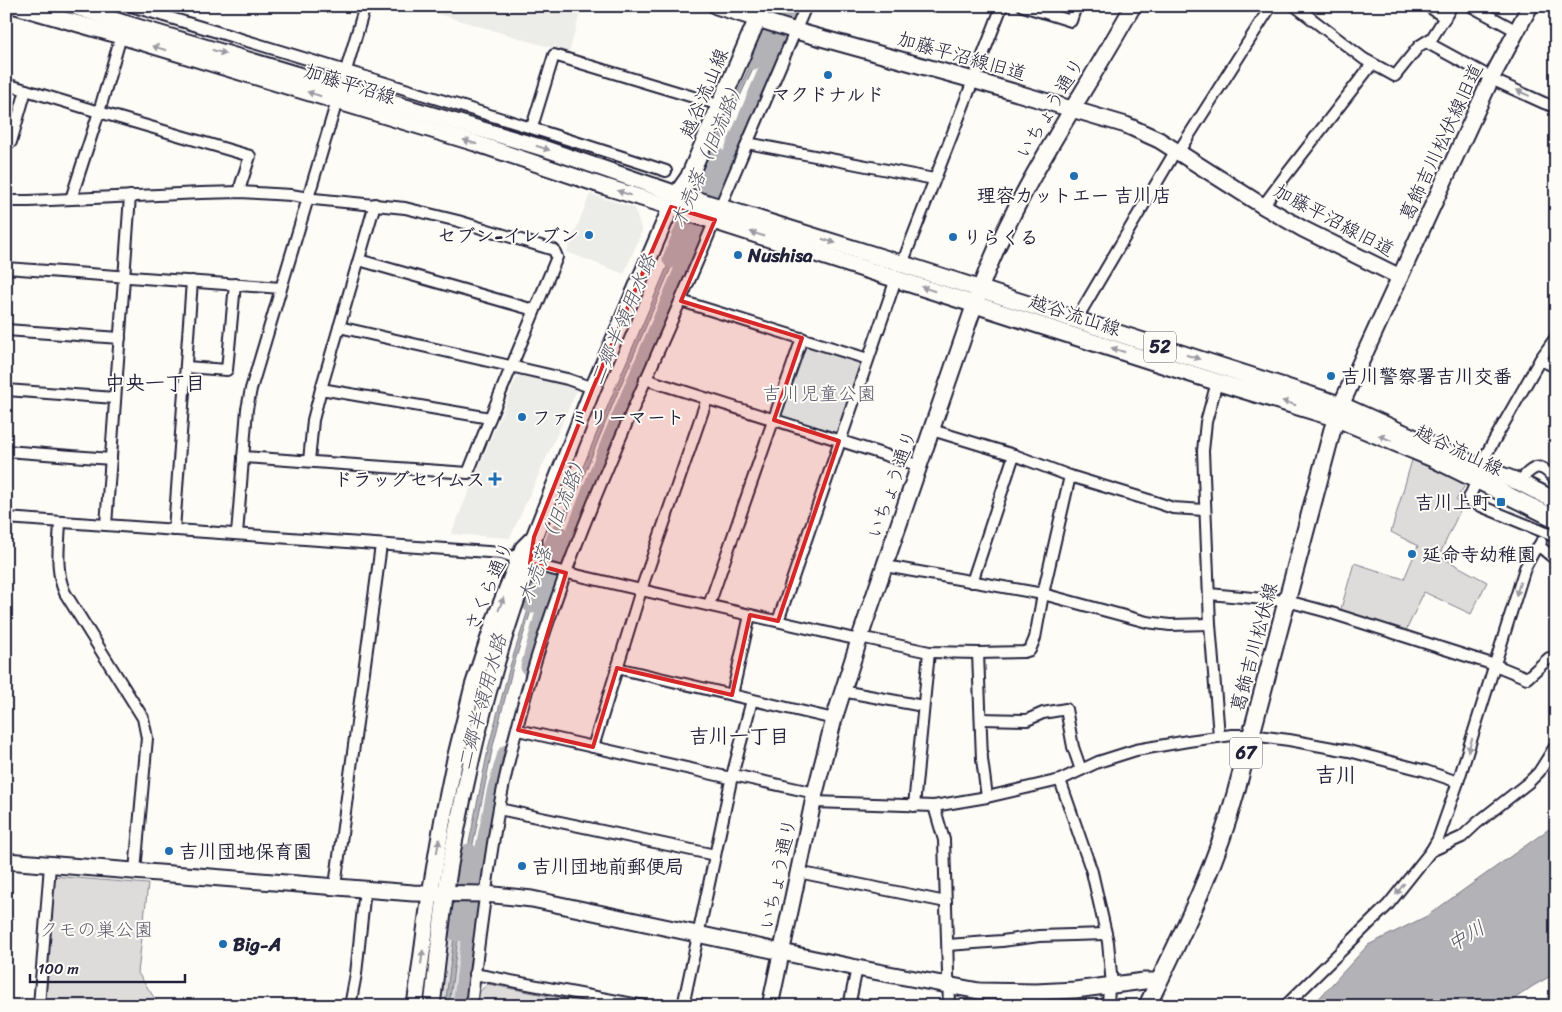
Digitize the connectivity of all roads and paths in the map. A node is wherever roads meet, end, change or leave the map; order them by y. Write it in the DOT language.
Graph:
graph roads {
  1 [pos="16,6"];
  2 [pos="72,6"];
  3 [pos="130,6"];
  4 [pos="365,6"];
  5 [pos="716,6"];
  6 [pos="806,6"];
  7 [pos="1002,6"];
  8 [pos="1023,6"];
  9 [pos="1076,6"];
  10 [pos="1133,6"];
  11 [pos="1271,6"];
  12 [pos="1295,6"];
  13 [pos="1428,6"];
  14 [pos="1452,6"];
  15 [pos="1472,6"];
  16 [pos="1530,6"];
  17 [pos="757,14"];
  18 [pos="1445,18"];
  19 [pos="122,30"];
  20 [pos="794,30"];
  21 [pos="1517,31"];
  22 [pos="1426,42"];
  23 [pos="1372,64"];
  24 [pos="346,72"];
  25 [pos="1492,78"];
  26 [pos="973,80"];
  27 [pos="6,84"];
  28 [pos="26,90"];
  29 [pos="339,95"];
  30 [pos="710,102"];
  31 [pos="1556,106"];
  32 [pos="1073,108"];
  33 [pos="99,112"];
  34 [pos="483,112"];
  35 [pos="532,127"];
  36 [pos="478,129"];
  37 [pos="6,141"];
  38 [pos="747,143"];
  39 [pos="1177,151"];
  40 [pos="666,171"];
  41 [pos="934,179"];
  42 [pos="240,192"];
  43 [pos="130,196"];
  44 [pos="308,198"];
  45 [pos="71,199"];
  46 [pos="680,199"];
  47 [pos="6,201"];
  48 [pos="375,204"];
  49 [pos="1263,206"];
  50 [pos="717,211"];
  51 [pos="359,260"];
  52 [pos="6,268"];
  53 [pos="899,271"];
  54 [pos="124,276"];
  55 [pos="1400,276"];
  56 [pos="192,281"];
  57 [pos="235,284"];
  58 [pos="280,288"];
  59 [pos="977,296"];
  60 [pos="681,301"];
  61 [pos="534,310"];
  62 [pos="1076,320"];
  63 [pos="340,326"];
  64 [pos="6,330"];
  65 [pos="120,338"];
  66 [pos="802,338"];
  67 [pos="1555,339"];
  68 [pos="868,359"];
  69 [pos="1540,360"];
  70 [pos="186,367"];
  71 [pos="512,367"];
  72 [pos="1556,368"];
  73 [pos="645,379"];
  74 [pos="1217,382"];
  75 [pos="593,388"];
  76 [pos="321,389"];
  77 [pos="6,390"];
  78 [pos="115,398"];
  79 [pos="708,399"];
  80 [pos="1338,411"];
  81 [pos="490,418"];
  82 [pos="774,420"];
  83 [pos="932,430"];
  84 [pos="840,441"];
  85 [pos="6,451"];
  86 [pos="1014,455"];
  87 [pos="243,457"];
  88 [pos="111,458"];
  89 [pos="309,461"];
  90 [pos="920,466"];
  91 [pos="1478,473"];
  92 [pos="1070,476"];
  93 [pos="1556,481"];
  94 [pos="1519,482"];
  95 [pos="1556,502"];
  96 [pos="1204,510"];
  97 [pos="6,518"];
  98 [pos="1556,519"];
  99 [pos="60,522"];
  100 [pos="106,525"];
  101 [pos="174,530"];
  102 [pos="1546,533"];
  103 [pos="237,534"];
  104 [pos="1556,538"];
  105 [pos="381,545"];
  106 [pos="1539,546"];
  107 [pos="1556,560"];
  108 [pos="529,563"];
  109 [pos="885,566"];
  110 [pos="564,573"];
  111 [pos="972,582"];
  112 [pos="642,590"];
  113 [pos="1043,594"];
  114 [pos="1209,594"];
  115 [pos="1287,601"];
  116 [pos="709,605"];
  117 [pos="750,615"];
  118 [pos="778,621"];
  119 [pos="1210,624"];
  120 [pos="860,638"];
  121 [pos="929,652"];
  122 [pos="978,653"];
  123 [pos="1556,659"];
  124 [pos="1495,665"];
  125 [pos="617,668"];
  126 [pos="842,691"];
  127 [pos="732,695"];
  128 [pos="752,700"];
  129 [pos="923,706"];
  130 [pos="834,719"];
  131 [pos="980,719"];
  132 [pos="518,730"];
  133 [pos="1251,735"];
  134 [pos="1219,736"];
  135 [pos="1556,745"];
  136 [pos="593,747"];
  137 [pos="1081,770"];
  138 [pos="732,776"];
  139 [pos="1060,780"];
  140 [pos="1458,782"];
  141 [pos="815,797"];
  142 [pos="988,797"];
  143 [pos="914,806"];
  144 [pos="934,806"];
  145 [pos="499,809"];
  146 [pos="1431,852"];
  147 [pos="715,855"];
  148 [pos="6,861"];
  149 [pos="50,865"];
  150 [pos="135,871"];
  151 [pos="798,872"];
  152 [pos="335,886"];
  153 [pos="365,889"];
  154 [pos="430,894"];
  155 [pos="450,895"];
  156 [pos="483,895"];
  157 [pos="946,902"];
  158 [pos="698,933"];
  159 [pos="1106,934"];
  160 [pos="948,945"];
  161 [pos="782,952"];
  162 [pos="857,968"];
  163 [pos="474,974"];
  164 [pos="1159,981"];
  165 [pos="1110,985"];
  166 [pos="949,986"];
  167 [pos="39,1006"];
  168 [pos="350,1006"];
  169 [pos="415,1006"];
  170 [pos="432,1006"];
  171 [pos="470,1006"];
  172 [pos="644,1006"];
  173 [pos="683,1006"];
  174 [pos="770,1006"];
  175 [pos="849,1006"];
  176 [pos="949,1006"];
  177 [pos="1108,1006"];
  178 [pos="1146,1006"];
  179 [pos="1286,1006"];
  1 -- 19 [label="street, 加藤平沼線"];
  2 -- 19 [label="street, 加藤平沼線"];
  3 -- 19 [label="street"];
  3 -- 24 [label="street"];
  4 -- 24 [label="street"];
  5 -- 17 [label="street, 加藤平沼線旧道"];
  6 -- 20 [label="street"];
  7 -- 26 [label="street"];
  8 -- 9 [label="street"];
  10 -- 32 [label="street, いちょう通り"];
  11 -- 39 [label="street"];
  12 -- 23 [label="street"];
  13 -- 18 [label="street"];
  14 -- 18 [label="street"];
  15 -- 21 [label="street"];
  16 -- 21 [label="street, 葛飾吉川松伏線旧道"];
  17 -- 20 [label="street, 加藤平沼線旧道"];
  17 -- 30 [label="main road, 越谷流山線"];
  17 -- 46 [label="main road, 越谷流山線"];
  18 -- 22 [label="street"];
  19 -- 29 [label="street, 加藤平沼線"];
  19 -- 33 [label="street"];
  20 -- 26 [label="street, 加藤平沼線旧道"];
  20 -- 38 [label="street"];
  21 -- 25 [label="street, 葛飾吉川松伏線旧道"];
  22 -- 23 [label="street"];
  22 -- 25 [label="street"];
  23 -- 49 [label="street"];
  24 -- 29 [label="street"];
  24 -- 34 [label="street"];
  31 -- 25 [label="street, one-way"];
  25 -- 55 [label="street, 葛飾吉川松伏線旧道"];
  26 -- 32 [label="street, 加藤平沼線旧道"];
  26 -- 41 [label="street"];
  27 -- 28 [label="street"];
  28 -- 33 [label="street"];
  28 -- 37 [label="street"];
  29 -- 36 [label="street, 加藤平沼線"];
  29 -- 44 [label="street"];
  46 -- 29 [label="street, 加藤平沼線, one-way"];
  30 -- 35 [label="street"];
  30 -- 46 [label="main road, 越谷流山線"];
  32 -- 39 [label="street, 加藤平沼線旧道"];
  32 -- 59 [label="street, いちょう通り"];
  33 -- 42 [label="street"];
  33 -- 45 [label="street"];
  34 -- 35 [label="street"];
  34 -- 36 [label="street"];
  35 -- 40 [label="street"];
  36 -- 46 [label="street, 加藤平沼線, one-way"];
  38 -- 41 [label="street"];
  38 -- 50 [label="street"];
  39 -- 49 [label="street, 加藤平沼線旧道"];
  39 -- 62 [label="street"];
  41 -- 53 [label="street"];
  42 -- 43 [label="street"];
  42 -- 44 [label="street"];
  43 -- 45 [label="street"];
  43 -- 54 [label="street"];
  44 -- 48 [label="street"];
  44 -- 58 [label="street"];
  45 -- 47 [label="street"];
  46 -- 50 [label="main road, 越谷流山線 / 52"];
  46 -- 75 [label="street, さくら通り"];
  48 -- 51 [label="street"];
  48 -- 61 [label="street"];
  49 -- 55 [label="street, 加藤平沼線旧道"];
  50 -- 53 [label="main road, 越谷流山線 / 52"];
  50 -- 60 [label="street"];
  51 -- 61 [label="street"];
  51 -- 63 [label="street"];
  52 -- 54 [label="street"];
  53 -- 59 [label="main road, 越谷流山線 / 52"];
  53 -- 68 [label="street"];
  54 -- 56 [label="street"];
  54 -- 65 [label="street"];
  55 -- 80 [label="street, 葛飾吉川松伏線旧道"];
  56 -- 57 [label="street"];
  56 -- 70 [label="street"];
  57 -- 58 [label="street"];
  57 -- 70 [label="street"];
  58 -- 87 [label="street"];
  59 -- 62 [label="main road, 越谷流山線 / 52"];
  74 -- 59 [label="main road, 越谷流山線 / 52, one-way"];
  59 -- 83 [label="street, いちょう通り"];
  60 -- 66 [label="street"];
  60 -- 73 [label="street"];
  61 -- 71 [label="street"];
  62 -- 80 [label="main road, 越谷流山線 / 52, one-way"];
  63 -- 71 [label="street"];
  63 -- 76 [label="street"];
  64 -- 65 [label="street"];
  65 -- 78 [label="street"];
  66 -- 68 [label="street"];
  66 -- 82 [label="street"];
  67 -- 69 [label="street"];
  68 -- 84 [label="street"];
  69 -- 72 [label="street"];
  69 -- 91 [label="street"];
  70 -- 101 [label="street"];
  71 -- 75 [label="street"];
  71 -- 81 [label="street"];
  73 -- 79 [label="street"];
  73 -- 110 [label="street"];
  80 -- 74 [label="main road, 越谷流山線 / 52, one-way"];
  74 -- 96 [label="street"];
  75 -- 108 [label="street, さくら通り"];
  76 -- 81 [label="street"];
  76 -- 89 [label="street"];
  77 -- 78 [label="street"];
  78 -- 88 [label="street"];
  79 -- 82 [label="street"];
  79 -- 112 [label="street"];
  80 -- 91 [label="main road, 越谷流山線 / 52"];
  80 -- 115 [label="main road, 葛飾吉川松伏線 / 67"];
  81 -- 89 [label="street"];
  82 -- 84 [label="street"];
  82 -- 116 [label="street"];
  83 -- 86 [label="street"];
  83 -- 90 [label="street, いちょう通り"];
  84 -- 90 [label="street"];
  84 -- 118 [label="street"];
  85 -- 88 [label="street"];
  86 -- 92 [label="street"];
  86 -- 111 [label="street"];
  87 -- 89 [label="street"];
  87 -- 103 [label="street"];
  88 -- 100 [label="street"];
  90 -- 109 [label="street, いちょう通り"];
  91 -- 94 [label="main road, 越谷流山線 / 52"];
  91 -- 98 [label="main road, 越谷流山線 / 52"];
  91 -- 102 [label="street"];
  92 -- 96 [label="street"];
  92 -- 113 [label="street"];
  93 -- 94 [label="street"];
  94 -- 95 [label="main road, 越谷流山線 / 52"];
  96 -- 114 [label="street"];
  97 -- 99 [label="street"];
  99 -- 100 [label="street"];
  99 -- 150 [label="street"];
  100 -- 101 [label="street"];
  101 -- 103 [label="street"];
  102 -- 104 [label="street"];
  102 -- 106 [label="street"];
  103 -- 105 [label="street"];
  105 -- 108 [label="street"];
  105 -- 152 [label="street"];
  106 -- 107 [label="street"];
  106 -- 124 [label="street, one-way"];
  108 -- 110 [label="street"];
  154 -- 108 [label="street, さくら通り, one-way"];
  108 -- 155 [label="street, さくら通り"];
  109 -- 111 [label="street"];
  109 -- 120 [label="street, いちょう通り"];
  110 -- 112 [label="street"];
  110 -- 132 [label="street"];
  111 -- 113 [label="street"];
  112 -- 116 [label="street"];
  112 -- 125 [label="street"];
  113 -- 119 [label="street"];
  113 -- 122 [label="street"];
  114 -- 115 [label="street"];
  114 -- 119 [label="street"];
  115 -- 124 [label="street"];
  115 -- 133 [label="main road, 葛飾吉川松伏線 / 67"];
  116 -- 117 [label="street"];
  117 -- 118 [label="street"];
  117 -- 127 [label="street"];
  118 -- 120 [label="street"];
  119 -- 134 [label="street"];
  120 -- 121 [label="street"];
  120 -- 126 [label="street, いちょう通り"];
  121 -- 122 [label="street"];
  121 -- 129 [label="street"];
  122 -- 131 [label="street"];
  123 -- 124 [label="street"];
  124 -- 140 [label="street, one-way"];
  125 -- 127 [label="street"];
  125 -- 136 [label="street"];
  126 -- 129 [label="street"];
  126 -- 130 [label="street, いちょう通り"];
  127 -- 128 [label="street"];
  128 -- 130 [label="street"];
  128 -- 138 [label="street"];
  129 -- 143 [label="street"];
  130 -- 141 [label="street, いちょう通り"];
  131 -- 137 [label="street"];
  131 -- 142 [label="street"];
  132 -- 136 [label="street"];
  132 -- 145 [label="street"];
  133 -- 134 [label="street"];
  133 -- 140 [label="street"];
  133 -- 164 [label="main road, 葛飾吉川松伏線 / 67"];
  134 -- 137 [label="street"];
  135 -- 146 [label="street"];
  136 -- 138 [label="street"];
  137 -- 139 [label="street"];
  138 -- 141 [label="street"];
  138 -- 147 [label="street"];
  139 -- 142 [label="street"];
  139 -- 159 [label="street"];
  140 -- 146 [label="street"];
  141 -- 143 [label="street"];
  141 -- 151 [label="street, いちょう通り"];
  142 -- 144 [label="street"];
  143 -- 144 [label="street"];
  144 -- 157 [label="street"];
  145 -- 147 [label="street"];
  145 -- 156 [label="street"];
  146 -- 179 [label="street, one-way"];
  147 -- 158 [label="street"];
  148 -- 149 [label="street"];
  149 -- 150 [label="street"];
  149 -- 167 [label="street"];
  150 -- 152 [label="street"];
  151 -- 157 [label="street"];
  151 -- 161 [label="street, いちょう通り"];
  152 -- 153 [label="street"];
  153 -- 154 [label="street"];
  153 -- 168 [label="street"];
  154 -- 155 [label="street"];
  169 -- 154 [label="street, さくら通り, one-way"];
  155 -- 156 [label="street"];
  155 -- 170 [label="street, さくら通り"];
  156 -- 158 [label="street"];
  156 -- 163 [label="street"];
  157 -- 160 [label="street"];
  158 -- 161 [label="street"];
  158 -- 173 [label="street"];
  159 -- 160 [label="street"];
  159 -- 165 [label="street"];
  160 -- 166 [label="street"];
  161 -- 162 [label="street"];
  161 -- 174 [label="street, いちょう通り"];
  162 -- 166 [label="street"];
  162 -- 175 [label="street"];
  163 -- 171 [label="street"];
  163 -- 172 [label="street"];
  164 -- 165 [label="street"];
  164 -- 178 [label="main road, 葛飾吉川松伏線 / 67"];
  165 -- 166 [label="street"];
  165 -- 177 [label="street"];
  166 -- 176 [label="street"];
}
